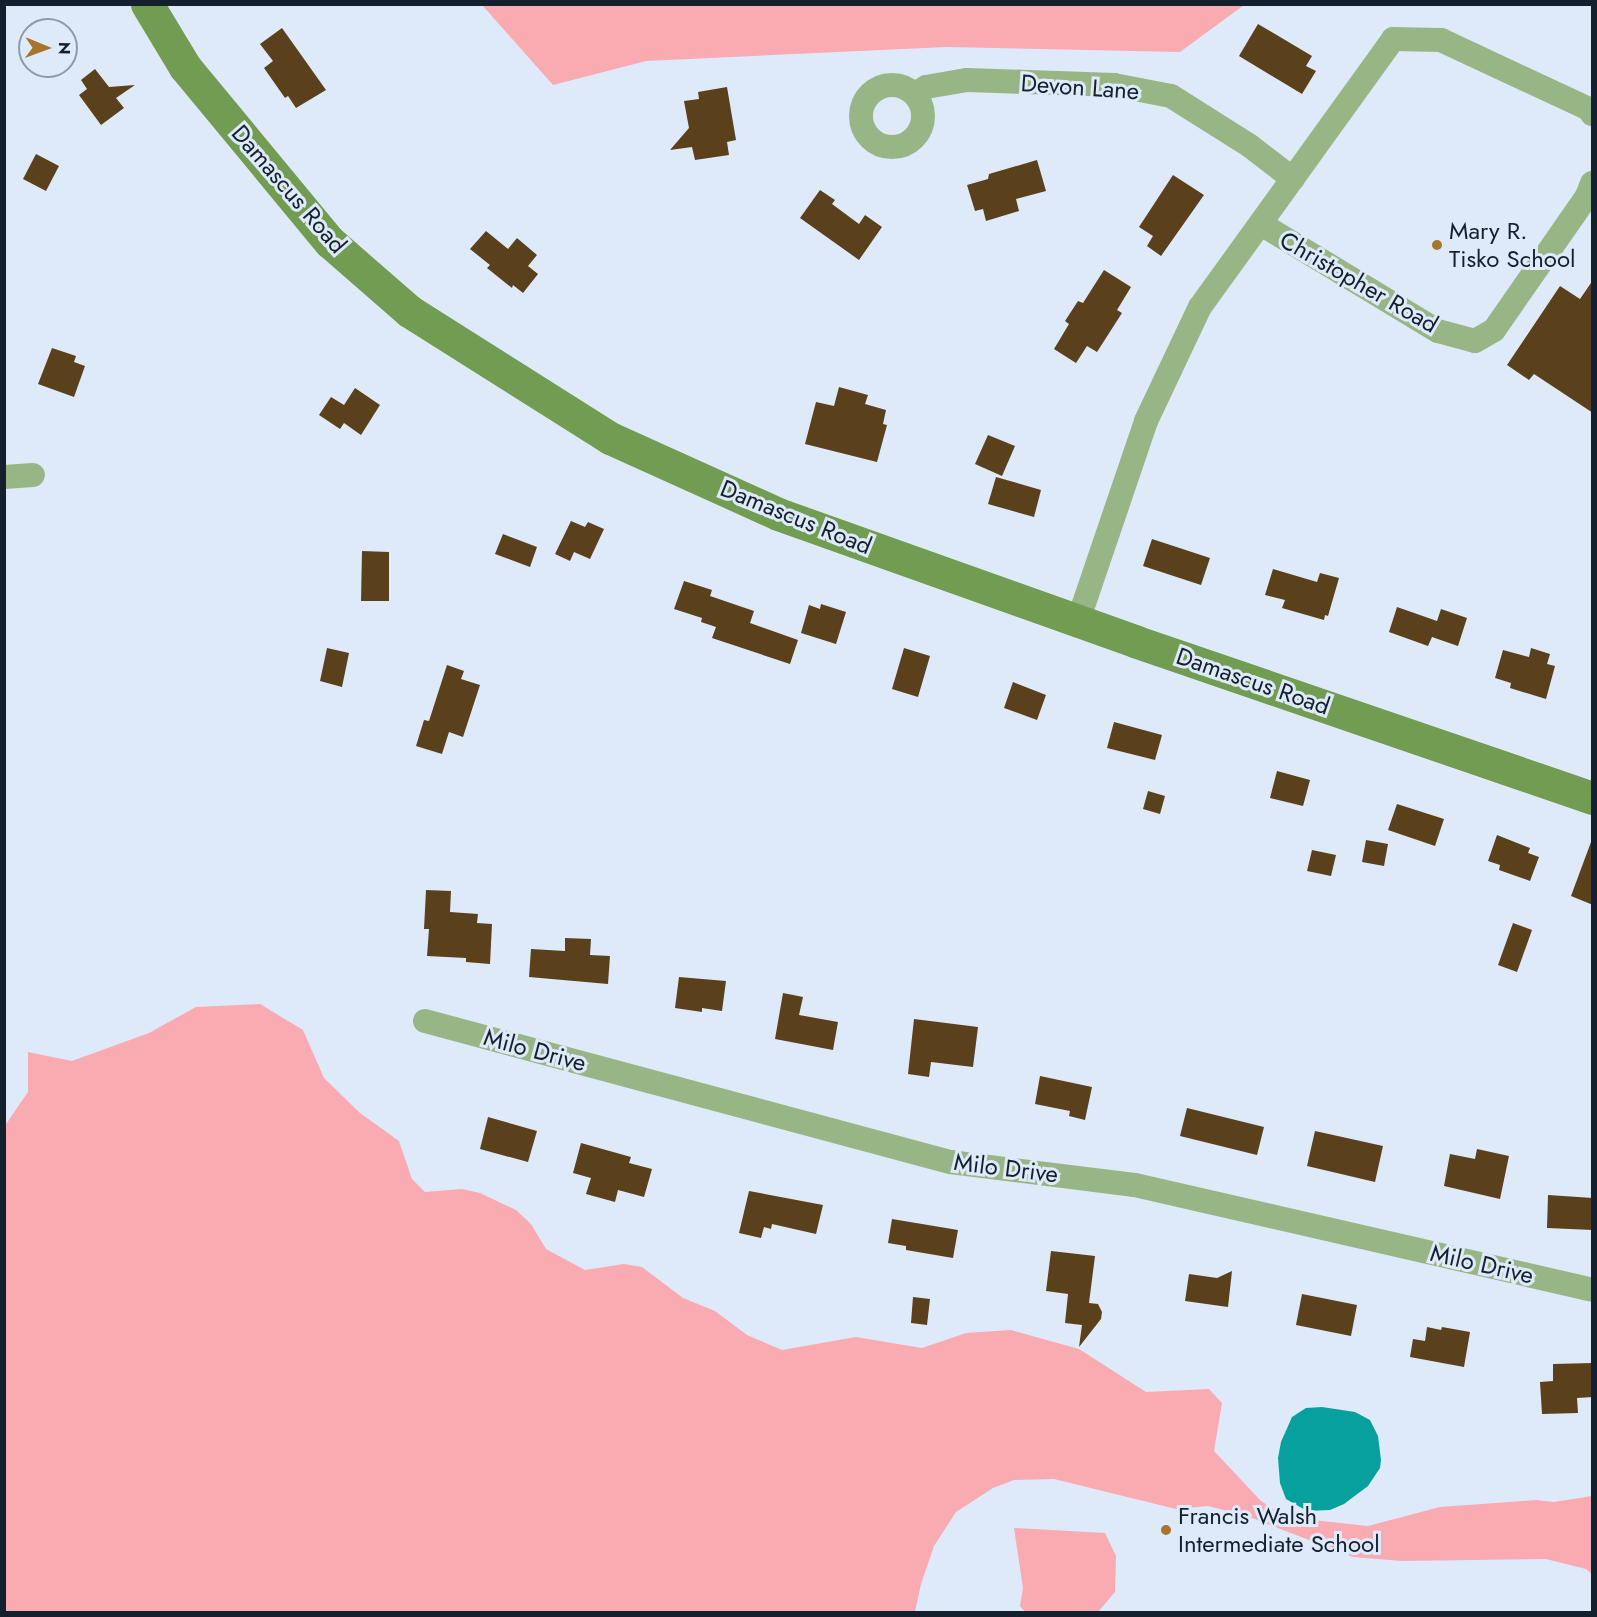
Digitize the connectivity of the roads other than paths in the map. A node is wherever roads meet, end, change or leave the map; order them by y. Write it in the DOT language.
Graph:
graph roads {
  1 [pos="147,4"];
  2 [pos="915,94"];
  3 [pos="1593,114"];
  4 [pos="1293,179"];
  5 [pos="1593,183"];
  6 [pos="1261,224"];
  7 [pos="33,475"];
  8 [pos="4,477"];
  9 [pos="1078,621"];
  10 [pos="1593,798"];
  11 [pos="425,1021"];
  12 [pos="1593,1290"];
  1 -- 9 [label="street, Damascus Road"];
  2 -- 4 [label="street, Devon Lane"];
  3 -- 4 [label="street, Christopher Road"];
  4 -- 6 [label="street, Christopher Road"];
  5 -- 6 [label="street, Christopher Road"];
  6 -- 9 [label="street, Christopher Road"];
  7 -- 8 [label="street"];
  9 -- 10 [label="street, Damascus Road"];
  11 -- 12 [label="street, Milo Drive"];
}
